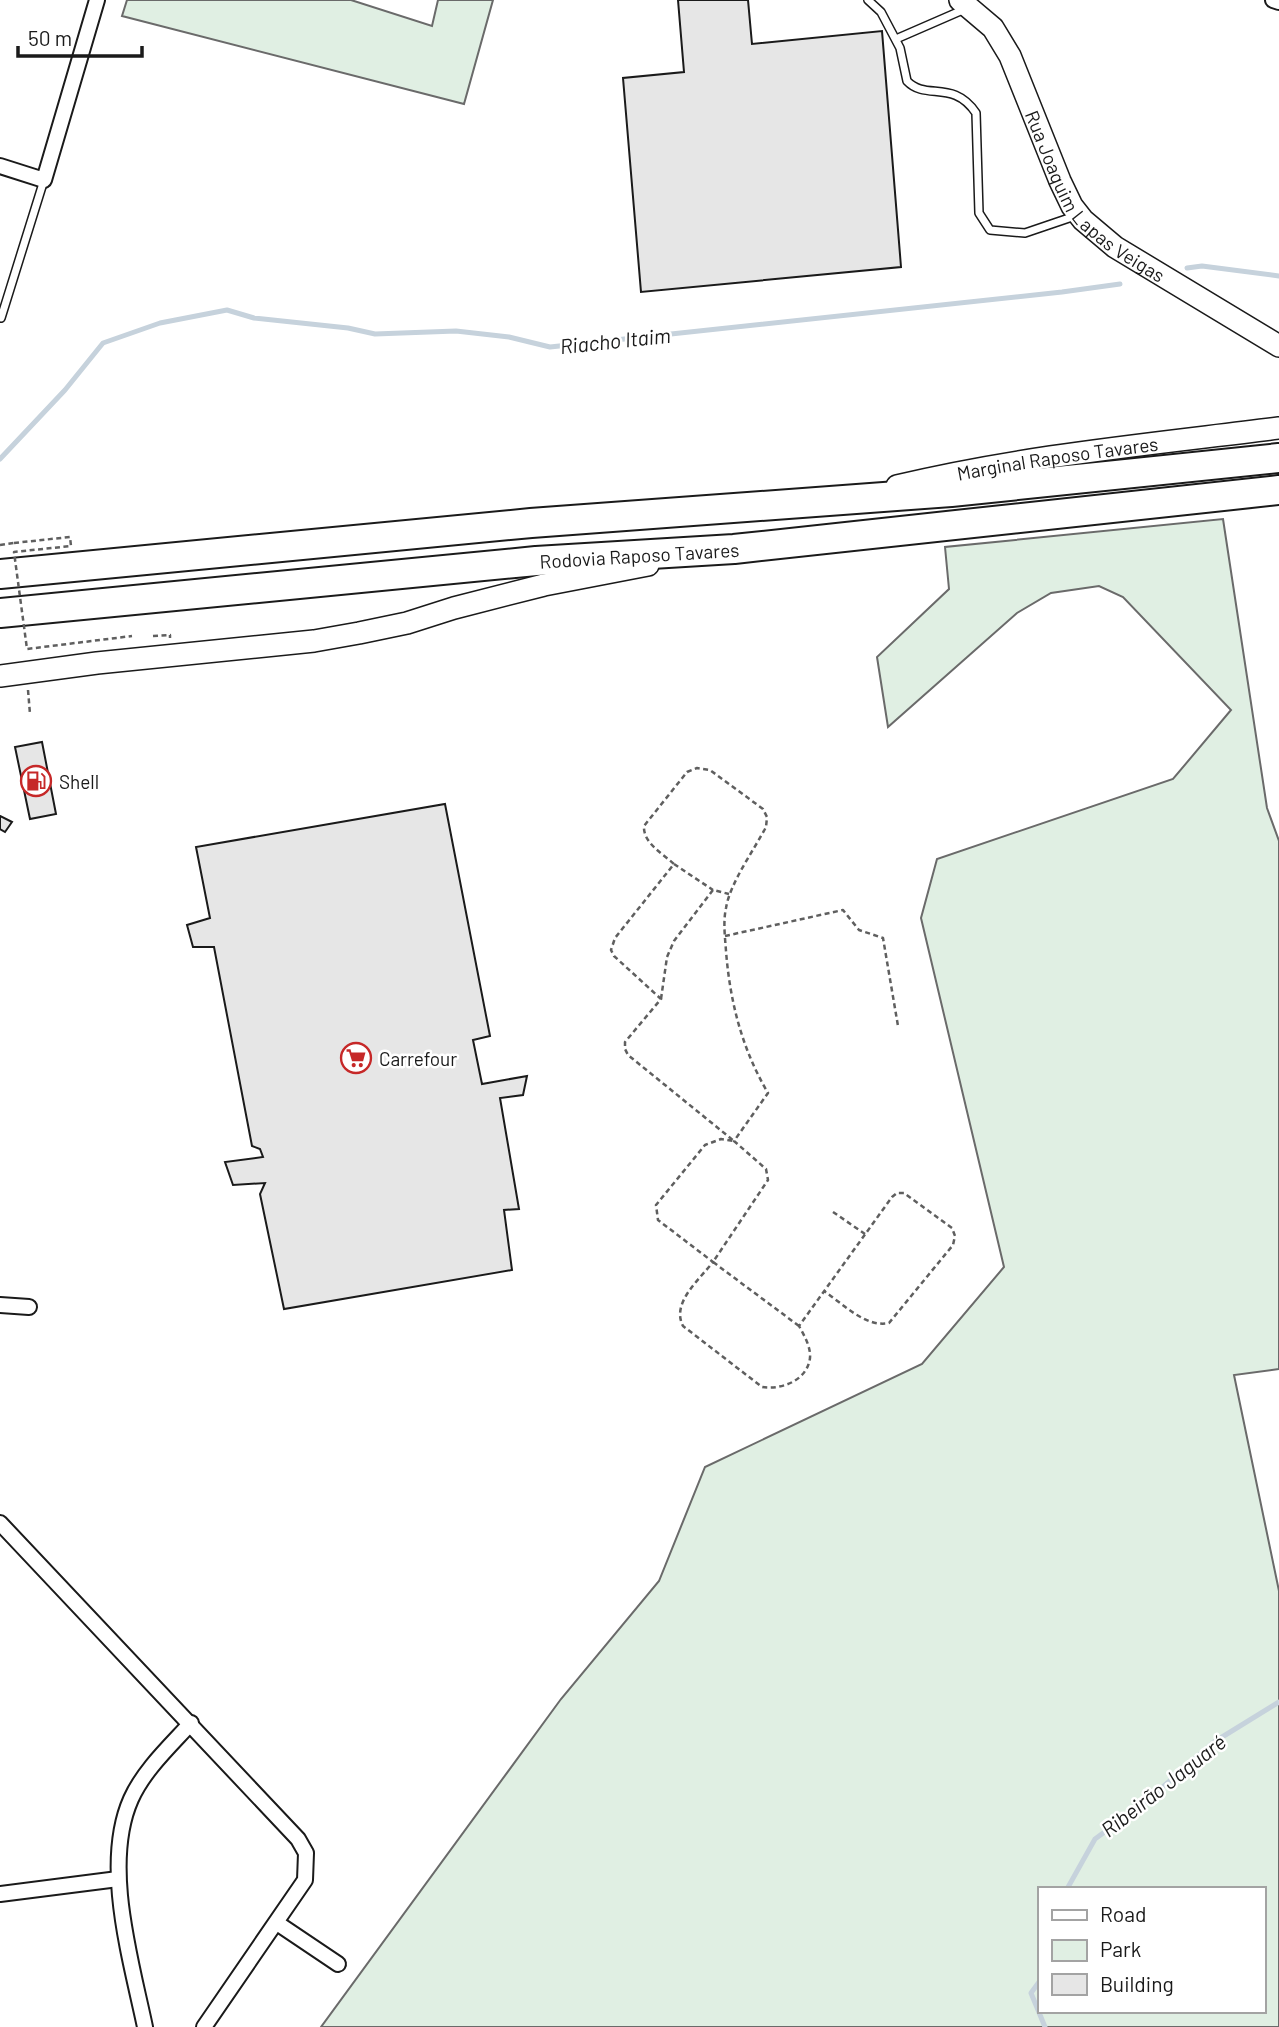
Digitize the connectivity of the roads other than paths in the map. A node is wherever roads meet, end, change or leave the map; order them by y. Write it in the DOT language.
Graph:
graph roads {
  1 [pos="97,0"];
  2 [pos="869,0"];
  3 [pos="1273,0"];
  4 [pos="1279,2"];
  5 [pos="965,3"];
  6 [pos="896,40"];
  7 [pos="0,166"];
  8 [pos="44,180"];
  9 [pos="1079,215"];
  10 [pos="1,318"];
  11 [pos="1277,342"];
  12 [pos="1279,428"];
  13 [pos="1279,458"];
  14 [pos="1279,490"];
  15 [pos="838,501"];
  16 [pos="734,549"];
  17 [pos="0,574"];
  18 [pos="0,613"];
  19 [pos="0,676"];
  20 [pos="0,1305"];
  21 [pos="29,1307"];
  22 [pos="0,1523"];
  23 [pos="191,1723"];
  24 [pos="118,1879"];
  25 [pos="0,1894"];
  26 [pos="277,1923"];
  27 [pos="338,1964"];
  28 [pos="145,2027"];
  29 [pos="204,2027"];
  1 -- 8 [label="street"];
  2 -- 6 [label="lane"];
  3 -- 4 [label="street"];
  5 -- 6 [label="lane"];
  5 -- 9 [label="main road, Rua Joaquim Lapas Veigas"];
  6 -- 9 [label="lane"];
  7 -- 8 [label="street"];
  8 -- 10 [label="lane"];
  9 -- 11 [label="main road, Rua Joaquim Lapas Veigas"];
  12 -- 15 [label="main road, Marginal Raposo Tavares"];
  13 -- 15 [label="highway, Rodovia Raposo Tavares"];
  14 -- 16 [label="highway, Rodovia Raposo Tavares"];
  15 -- 17 [label="highway, Rodovia Raposo Tavares"];
  16 -- 18 [label="highway, Rodovia Raposo Tavares"];
  16 -- 19 [label="main road"];
  20 -- 21 [label="street"];
  22 -- 23 [label="street"];
  23 -- 24 [label="street"];
  23 -- 26 [label="street"];
  24 -- 25 [label="street"];
  24 -- 28 [label="street"];
  26 -- 27 [label="street"];
  26 -- 29 [label="street"];
}
